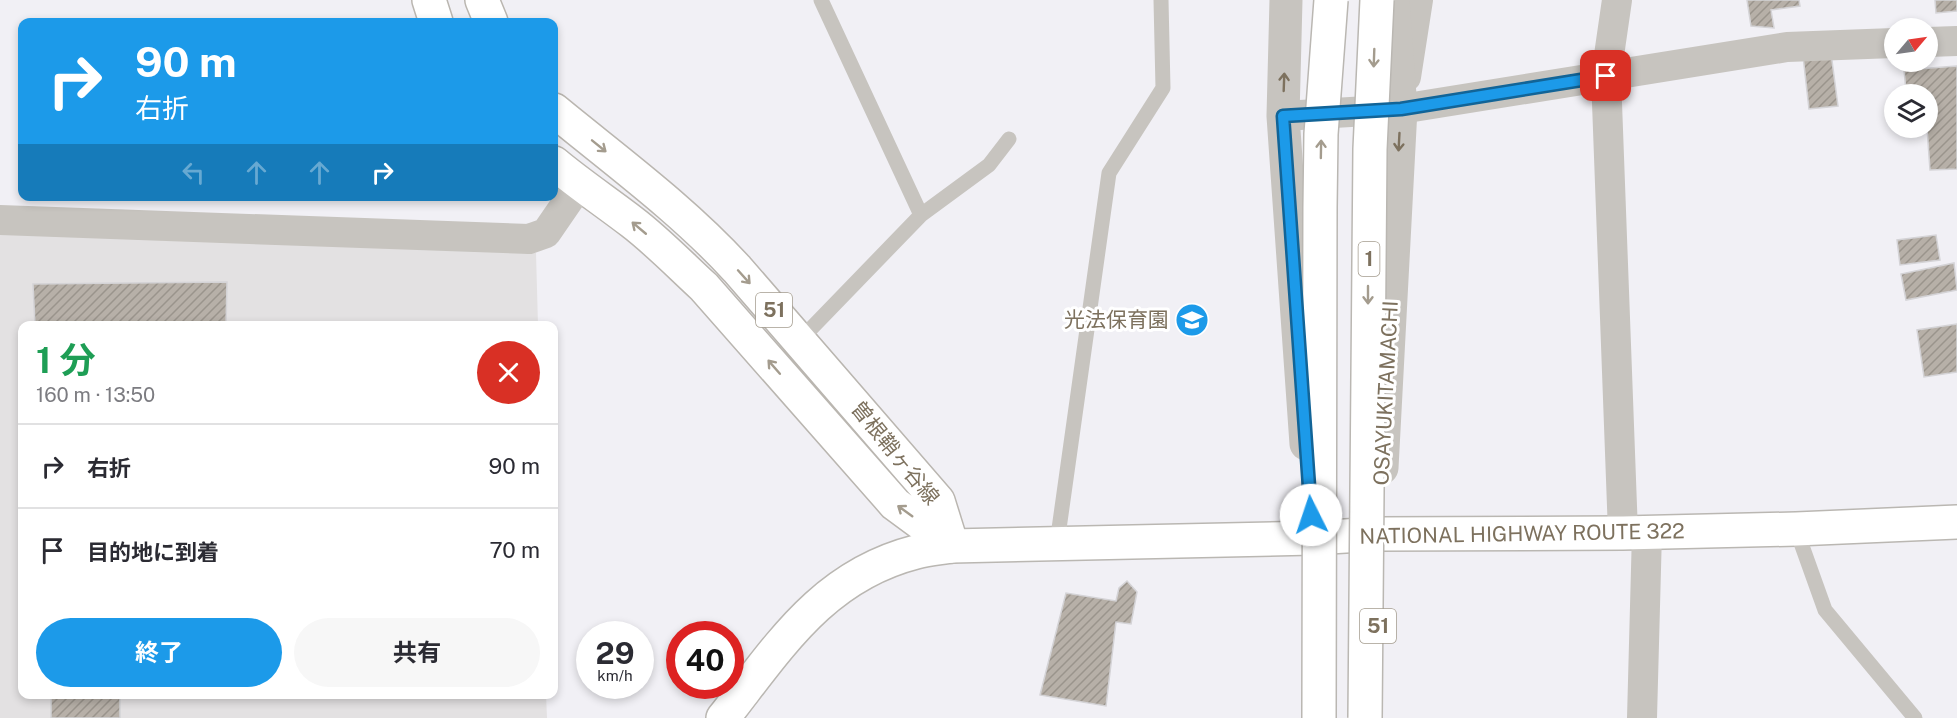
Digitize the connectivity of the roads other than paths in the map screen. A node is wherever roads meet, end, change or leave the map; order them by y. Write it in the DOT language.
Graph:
graph roads {
  1 [pos="429,0"];
  2 [pos="482,0"];
  3 [pos="821,0"];
  4 [pos="1161,0"];
  5 [pos="1286,0"];
  6 [pos="1331,0"];
  7 [pos="1377,0"];
  8 [pos="1393,0"];
  9 [pos="1418,0"];
  10 [pos="1617,0"];
  11 [pos="435,18"];
  12 [pos="489,18"];
  13 [pos="1957,41"];
  14 [pos="1938,42"];
  15 [pos="1884,43"];
  16 [pos="1606,76"];
  17 [pos="1401,109"];
  18 [pos="558,113"];
  19 [pos="1283,116"];
  20 [pos="1009,139"];
  21 [pos="558,167"];
  22 [pos="579,185"];
  23 [pos="1320,207"];
  24 [pos="921,215"];
  25 [pos="0,220"];
  26 [pos="800,340"];
  27 [pos="1957,522"];
  28 [pos="1372,527"];
  29 [pos="1796,530"];
  30 [pos="1635,533"];
  31 [pos="1313,538"];
  32 [pos="1057,543"];
  33 [pos="952,546"];
  34 [pos="723,718"];
  35 [pos="1304,718"];
  36 [pos="1311,718"];
  37 [pos="1319,718"];
  38 [pos="1365,718"];
  39 [pos="1378,718"];
  40 [pos="1642,718"];
  41 [pos="1915,718"];
  1 -- 11 [label="main road"];
  2 -- 12 [label="main road"];
  3 -- 24 [label="lane"];
  4 -- 32 [label="lane"];
  19 -- 5 [label="street, one-way"];
  23 -- 6 [label="main road, one-way, bridge"];
  7 -- 28 [label="main road, 1, one-way, bridge"];
  8 -- 17 [label="street, OSAYUKITAMACHI"];
  9 -- 17 [label="street"];
  10 -- 16 [label="street"];
  13 -- 14 [label="street"];
  15 -- 16 [label="street"];
  16 -- 17 [label="street"];
  16 -- 30 [label="street"];
  17 -- 19 [label="street"];
  17 -- 28 [label="street, OSAYUKITAMACHI, one-way"];
  18 -- 26 [label="main road, 曽根鞘ヶ谷線 / 51, one-way"];
  19 -- 31 [label="street"];
  20 -- 24 [label="lane"];
  21 -- 22 [label="main road, 曽根鞘ヶ谷線 / 51"];
  22 -- 25 [label="street"];
  33 -- 22 [label="main road, 曽根鞘ヶ谷線 / 51, one-way"];
  23 -- 35 [label="main road, bridge"];
  23 -- 37 [label="main road, bridge"];
  24 -- 26 [label="lane"];
  26 -- 33 [label="main road, 曽根鞘ヶ谷線 / 51"];
  27 -- 29 [label="main road, NATIONAL HIGHWAY ROUTE 322"];
  28 -- 30 [label="main road, NATIONAL HIGHWAY ROUTE 322"];
  28 -- 31 [label="main road, NATIONAL HIGHWAY ROUTE 322"];
  28 -- 38 [label="main road, 1, bridge"];
  28 -- 39 [label="main road, bridge"];
  29 -- 30 [label="main road, NATIONAL HIGHWAY ROUTE 322"];
  29 -- 41 [label="lane"];
  30 -- 40 [label="street"];
  31 -- 32 [label="main road, NATIONAL HIGHWAY ROUTE 322"];
  31 -- 36 [label="main road"];
  32 -- 33 [label="main road, NATIONAL HIGHWAY ROUTE 322"];
  33 -- 34 [label="main road, NATIONAL HIGHWAY ROUTE 322"];
}
